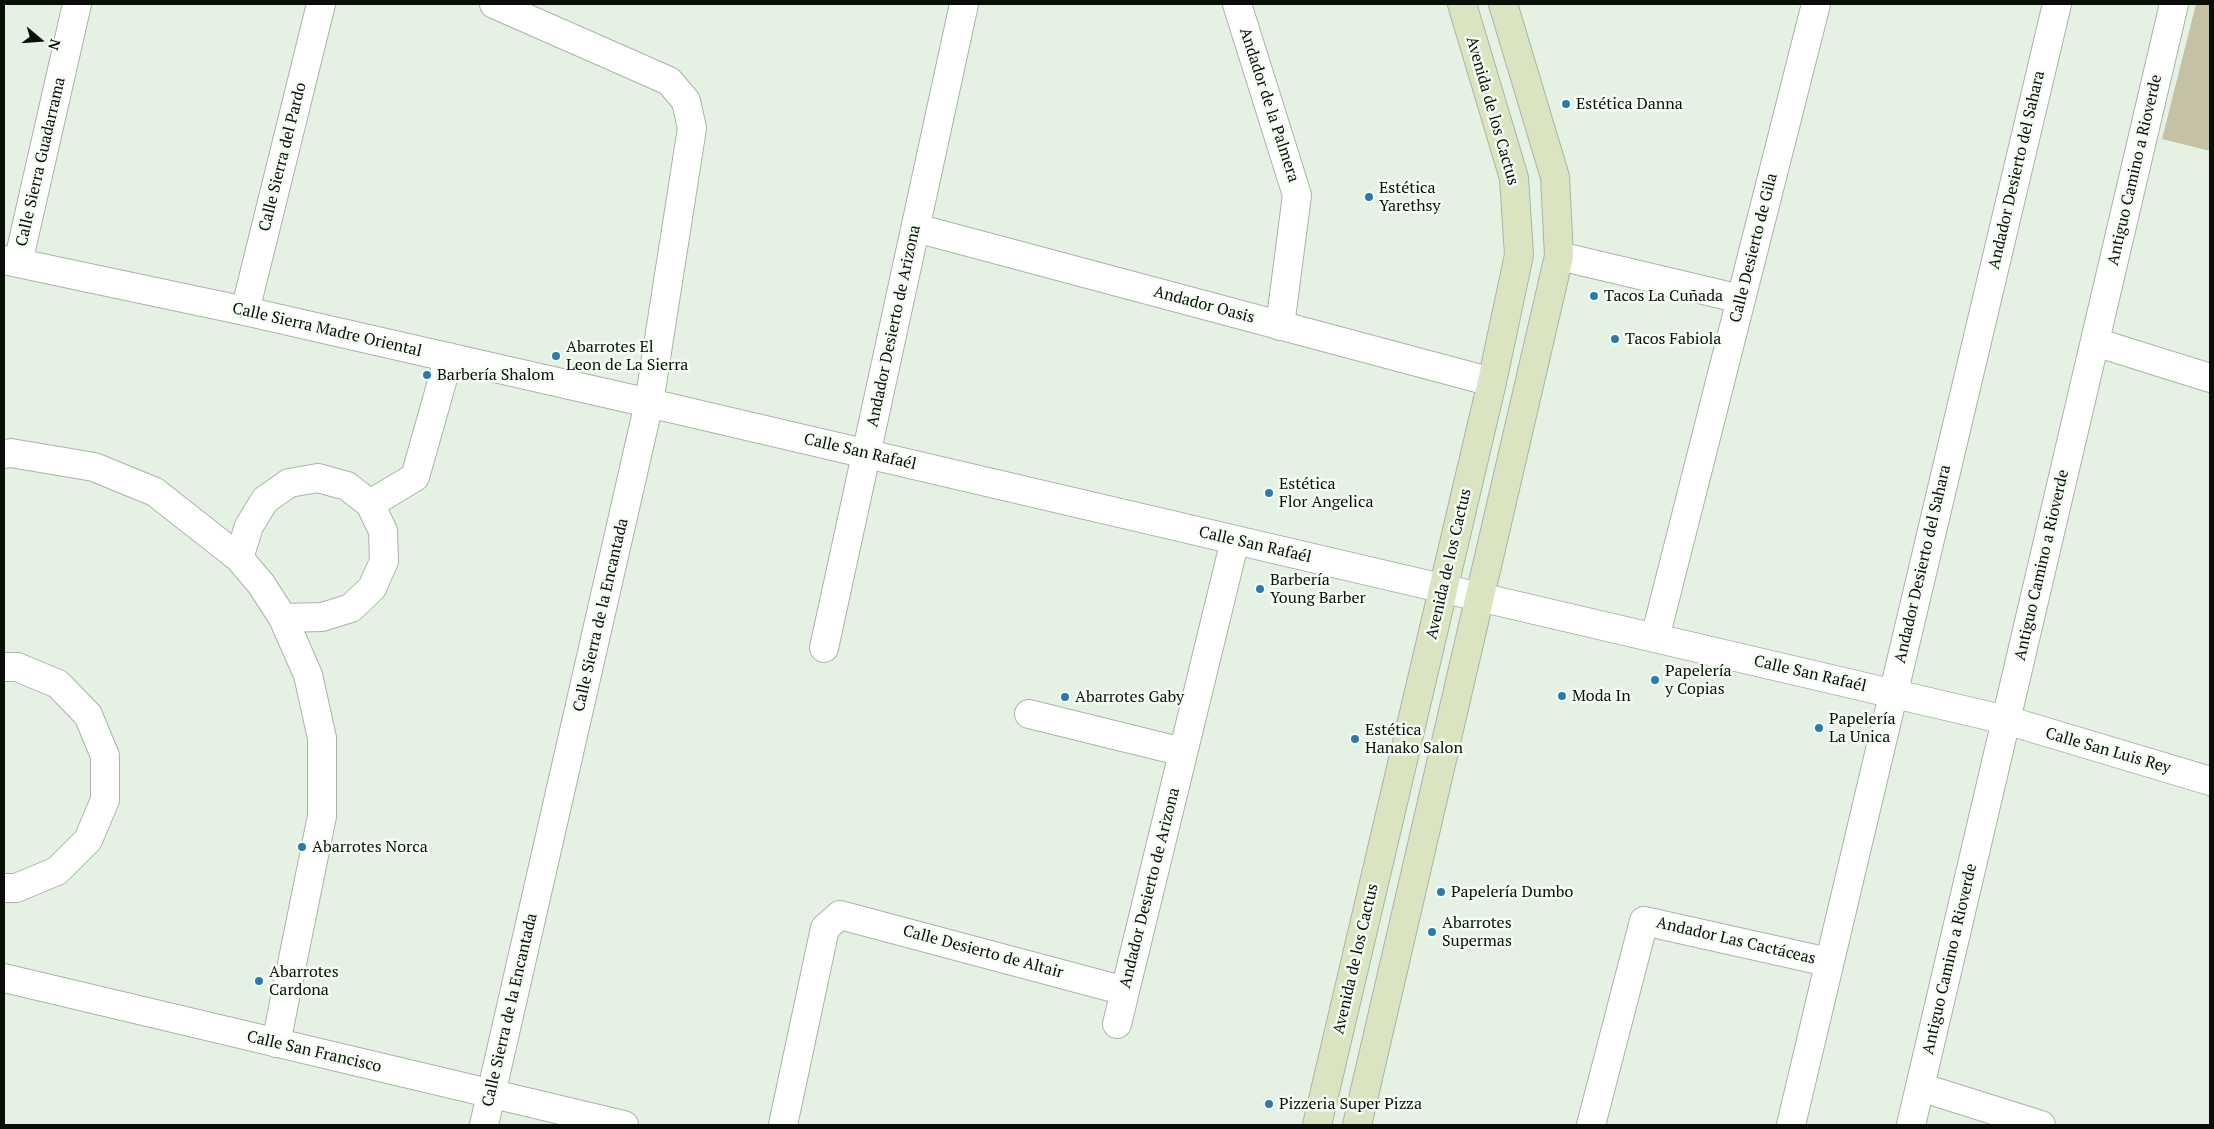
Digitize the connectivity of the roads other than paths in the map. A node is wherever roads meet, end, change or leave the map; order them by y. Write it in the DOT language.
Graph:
graph roads {
  1 [pos="77,4"];
  2 [pos="321,4"];
  3 [pos="494,4"];
  4 [pos="964,4"];
  5 [pos="1237,4"];
  6 [pos="1462,4"];
  7 [pos="1503,4"];
  8 [pos="1798,4"];
  9 [pos="1816,4"];
  10 [pos="2057,4"];
  11 [pos="2174,4"];
  12 [pos="1809,34"];
  13 [pos="916,228"];
  14 [pos="1559,256"];
  15 [pos="11,261"];
  16 [pos="1742,299"];
  17 [pos="245,311"];
  18 [pos="1280,326"];
  19 [pos="2095,342"];
  20 [pos="449,357"];
  21 [pos="2210,378"];
  22 [pos="1492,382"];
  23 [pos="649,403"];
  24 [pos="4,454"];
  25 [pos="866,454"];
  26 [pos="370,504"];
  27 [pos="1235,540"];
  28 [pos="239,558"];
  29 [pos="1443,589"];
  30 [pos="1480,597"];
  31 [pos="283,618"];
  32 [pos="1655,638"];
  33 [pos="824,648"];
  34 [pos="4,667"];
  35 [pos="1892,694"];
  36 [pos="1029,714"];
  37 [pos="2006,720"];
  38 [pos="1183,752"];
  39 [pos="2210,781"];
  40 [pos="4,888"];
  41 [pos="1828,962"];
  42 [pos="4,978"];
  43 [pos="1125,991"];
  44 [pos="1117,1024"];
  45 [pos="276,1043"];
  46 [pos="1920,1087"];
  47 [pos="491,1094"];
  48 [pos="484,1125"];
  49 [pos="624,1125"];
  50 [pos="783,1125"];
  51 [pos="1317,1125"];
  52 [pos="1357,1125"];
  53 [pos="1591,1125"];
  54 [pos="1791,1125"];
  55 [pos="1911,1125"];
  56 [pos="2041,1125"];
  1 -- 15 [label="street, Calle Sierra Guadarrama"];
  2 -- 17 [label="street, Calle Sierra del Pardo"];
  3 -- 23 [label="street, Calle Sierra de la Encantada"];
  4 -- 13 [label="street, Andador Desierto de Arizona"];
  5 -- 18 [label="street, Andador de la Palmera"];
  6 -- 22 [label="street, Avenida de los Cactus"];
  7 -- 14 [label="street"];
  8 -- 12 [label="street"];
  9 -- 12 [label="street, Calle Desierto de Gila"];
  10 -- 35 [label="street, Andador Desierto del Sahara"];
  11 -- 19 [label="street, Antiguo Camino a Rioverde"];
  12 -- 16 [label="street, Calle Desierto de Gila"];
  13 -- 18 [label="street, Andador Oasis"];
  13 -- 25 [label="street, Andador Desierto de Arizona"];
  14 -- 16 [label="street"];
  14 -- 30 [label="street"];
  15 -- 17 [label="street, Calle Sierra Madre Oriental"];
  16 -- 32 [label="street, Calle Desierto de Gila"];
  17 -- 20 [label="street, Calle Sierra Madre Oriental"];
  18 -- 22 [label="street, Andador Oasis"];
  19 -- 21 [label="street"];
  19 -- 37 [label="street, Antiguo Camino a Rioverde"];
  20 -- 23 [label="street, Calle Sierra Madre Oriental"];
  20 -- 26 [label="street"];
  22 -- 29 [label="street, Avenida de los Cactus"];
  23 -- 25 [label="street, Calle San Rafaél"];
  23 -- 47 [label="street, Calle Sierra de la Encantada"];
  24 -- 28 [label="street"];
  25 -- 27 [label="street, Calle San Rafaél"];
  25 -- 33 [label="street, Andador Desierto de Arizona"];
  26 -- 28 [label="street"];
  26 -- 31 [label="street"];
  27 -- 29 [label="street, Calle San Rafaél"];
  27 -- 38 [label="street, Andador Desierto de Arizona"];
  28 -- 31 [label="street"];
  29 -- 30 [label="street, Calle San Rafaél"];
  29 -- 51 [label="street, Avenida de los Cactus"];
  30 -- 32 [label="street, Calle San Rafaél"];
  30 -- 52 [label="street"];
  31 -- 45 [label="street"];
  32 -- 35 [label="street, Calle San Rafaél"];
  34 -- 40 [label="street"];
  35 -- 37 [label="street, Calle San Rafaél"];
  35 -- 41 [label="street, Andador Desierto del Sahara"];
  36 -- 38 [label="street"];
  37 -- 39 [label="street, Calle San Luis Rey"];
  37 -- 46 [label="street, Antiguo Camino a Rioverde"];
  38 -- 43 [label="street, Andador Desierto de Arizona"];
  41 -- 53 [label="street, Andador Las Cactáceas"];
  41 -- 54 [label="street, Andador Desierto del Sahara"];
  42 -- 45 [label="street, Calle San Francisco"];
  43 -- 44 [label="street, Andador Desierto de Arizona"];
  43 -- 50 [label="street, Calle Desierto de Altair"];
  45 -- 47 [label="street, Calle San Francisco"];
  46 -- 55 [label="street, Antiguo Camino a Rioverde"];
  46 -- 56 [label="street"];
  47 -- 48 [label="street, Calle Sierra de la Encantada"];
  47 -- 49 [label="street, Calle San Francisco"];
}
